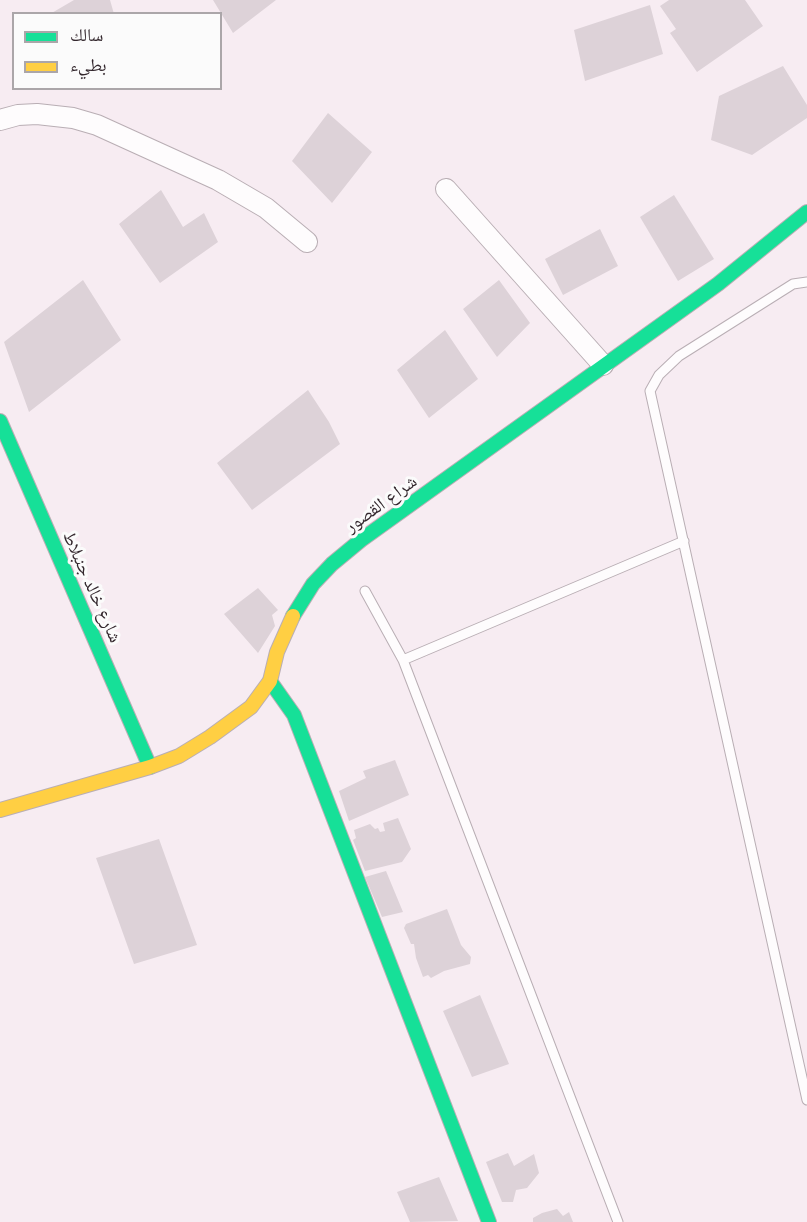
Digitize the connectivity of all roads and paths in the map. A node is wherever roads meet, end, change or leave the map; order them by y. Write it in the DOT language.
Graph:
graph roads {
  1 [pos="0,120"];
  2 [pos="446,189"];
  3 [pos="807,212"];
  4 [pos="307,242"];
  5 [pos="807,282"];
  6 [pos="603,364"];
  7 [pos="0,421"];
  8 [pos="684,541"];
  9 [pos="365,591"];
  10 [pos="403,660"];
  11 [pos="270,681"];
  12 [pos="150,767"];
  13 [pos="0,810"];
  14 [pos="807,1100"];
  15 [pos="489,1222"];
  16 [pos="618,1222"];
  1 -- 4 [label="street"];
  2 -- 6 [label="street"];
  3 -- 6 [label="street, شراع القصور"];
  5 -- 8 [label="lane"];
  6 -- 11 [label="street, شراع القصور"];
  7 -- 12 [label="street, شارع خالد جنبلاط"];
  8 -- 10 [label="lane"];
  8 -- 14 [label="lane"];
  9 -- 10 [label="lane"];
  10 -- 16 [label="lane"];
  11 -- 12 [label="street, شراع القصور"];
  11 -- 15 [label="street"];
  12 -- 13 [label="street, شراع القصور"];
}
